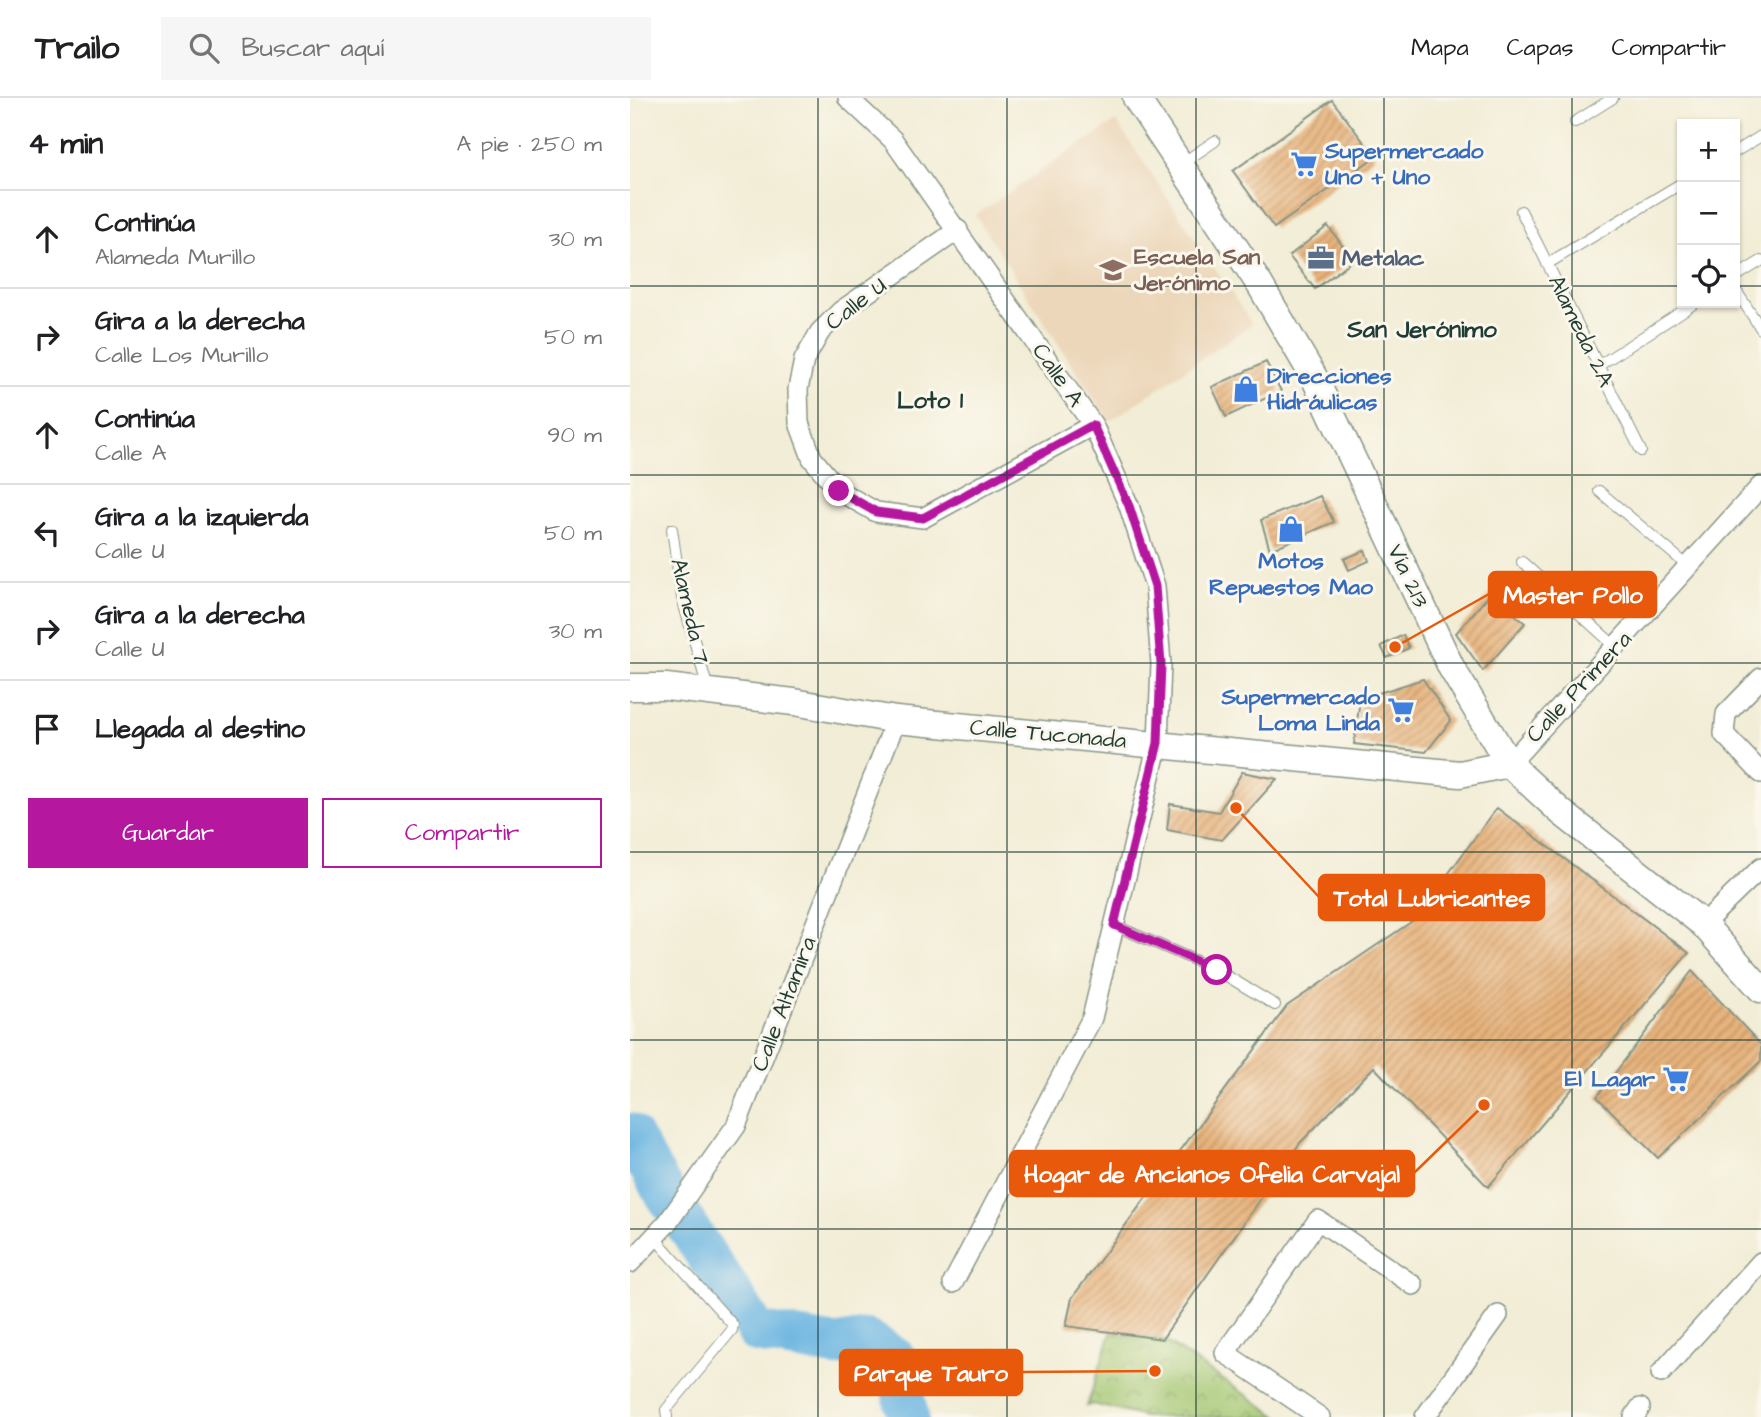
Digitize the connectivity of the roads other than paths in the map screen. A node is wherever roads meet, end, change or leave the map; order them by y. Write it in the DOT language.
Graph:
graph roads {
  1 [pos="848,98"];
  2 [pos="1136,98"];
  3 [pos="1613,98"];
  4 [pos="1575,122"];
  5 [pos="1761,136"];
  6 [pos="1215,141"];
  7 [pos="1740,149"];
  8 [pos="1181,164"];
  9 [pos="1677,186"];
  10 [pos="1521,211"];
  11 [pos="958,230"];
  12 [pos="1761,261"];
  13 [pos="1547,264"];
  14 [pos="1740,274"];
  15 [pos="1740,297"];
  16 [pos="1687,308"];
  17 [pos="1761,329"];
  18 [pos="1598,366"];
  19 [pos="1093,425"];
  20 [pos="1641,452"];
  21 [pos="1761,486"];
  22 [pos="1600,491"];
  23 [pos="672,529"];
  24 [pos="1522,562"];
  25 [pos="1689,566"];
  26 [pos="1616,647"];
  27 [pos="1761,678"];
  28 [pos="630,687"];
  29 [pos="709,692"];
  30 [pos="896,720"];
  31 [pos="1158,743"];
  32 [pos="1508,764"];
  33 [pos="1761,773"];
  34 [pos="1761,868"];
  35 [pos="1703,924"];
  36 [pos="1114,925"];
  37 [pos="1761,989"];
  38 [pos="1275,1005"];
  39 [pos="654,1237"];
  40 [pos="1761,1262"];
  41 [pos="630,1263"];
  42 [pos="953,1283"];
  43 [pos="1413,1285"];
  44 [pos="1498,1315"];
  45 [pos="1661,1373"];
  46 [pos="667,1417"];
  47 [pos="1320,1417"];
  48 [pos="1425,1417"];
  1 -- 11 [label="street, Calle A"];
  2 -- 8 [label="main road, Vía 213"];
  3 -- 4 [label="lane"];
  5 -- 7 [label="lane"];
  6 -- 8 [label="lane"];
  8 -- 32 [label="main road, Vía 213"];
  9 -- 13 [label="lane"];
  10 -- 13 [label="lane, Alameda 2A"];
  11 -- 19 [label="street, Calle A"];
  11 -- 19 [label="street, Calle U"];
  12 -- 14 [label="lane"];
  13 -- 18 [label="lane, Alameda 2A"];
  15 -- 17 [label="lane"];
  16 -- 18 [label="lane"];
  18 -- 20 [label="lane, Alameda 2A"];
  19 -- 31 [label="street, Calle A"];
  21 -- 25 [label="street, Calle Primera"];
  22 -- 25 [label="lane"];
  23 -- 29 [label="lane, Alameda 7"];
  24 -- 26 [label="lane"];
  25 -- 26 [label="street, Calle Primera"];
  26 -- 32 [label="street, Calle Primera"];
  27 -- 33 [label="street"];
  28 -- 29 [label="main road, Calle Tuconada"];
  29 -- 30 [label="main road, Calle Tuconada"];
  30 -- 31 [label="main road, Calle Tuconada"];
  30 -- 39 [label="street, Calle Altamira"];
  31 -- 32 [label="main road, Calle Tuconada"];
  31 -- 36 [label="street, Calle A"];
  32 -- 35 [label="main road, Vía 213"];
  34 -- 35 [label="street"];
  35 -- 37 [label="main road, Vía 213"];
  36 -- 38 [label="lane"];
  36 -- 42 [label="street, Calle A"];
  39 -- 41 [label="street, Calle Altamira"];
  39 -- 46 [label="lane"];
  40 -- 45 [label="street"];
  43 -- 47 [label="street"];
  44 -- 48 [label="street"];
}
